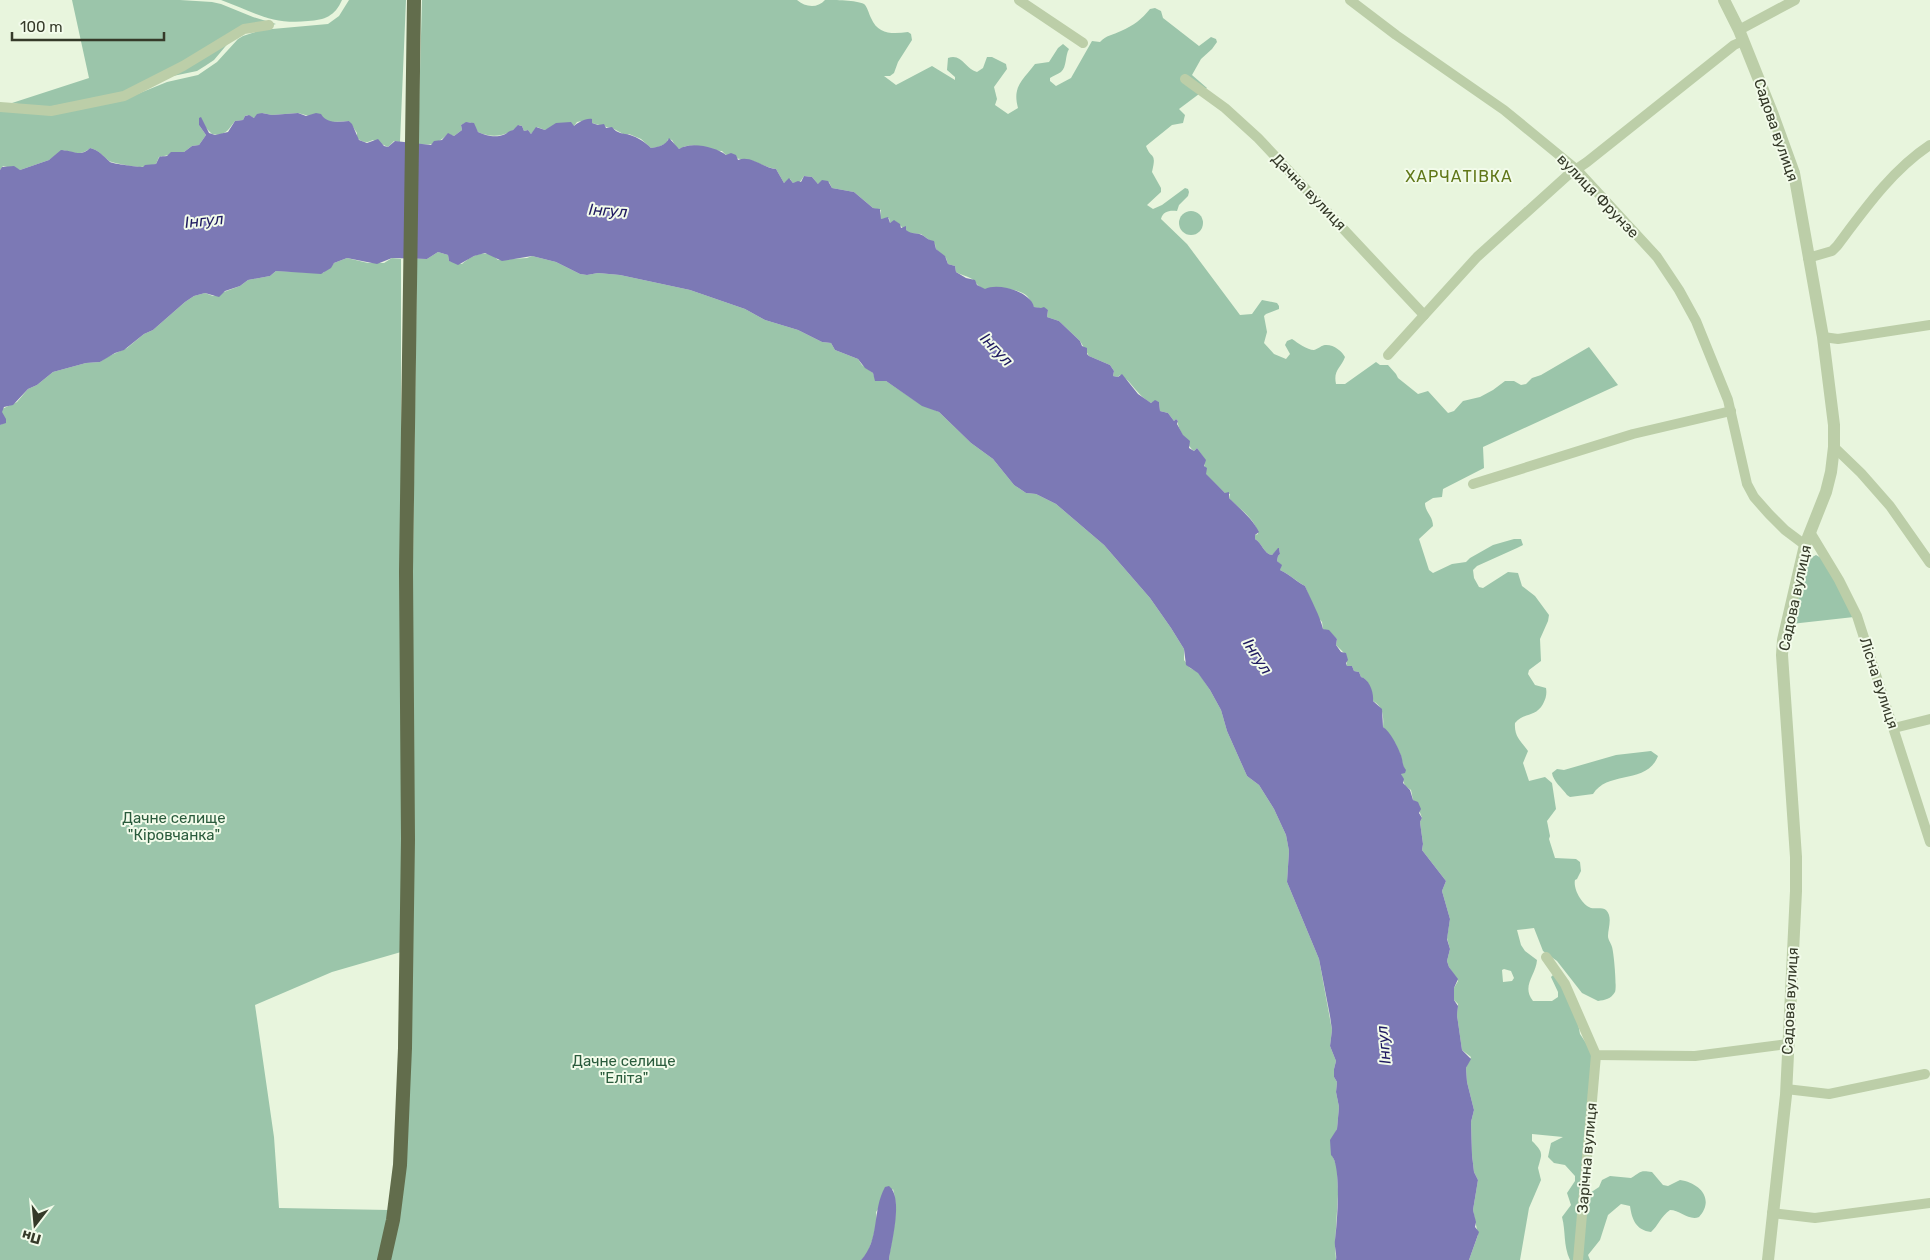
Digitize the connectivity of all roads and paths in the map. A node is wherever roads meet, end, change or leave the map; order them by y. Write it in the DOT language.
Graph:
graph roads {
  1 [pos="414,0"];
  2 [pos="1019,0"];
  3 [pos="1350,0"];
  4 [pos="1724,0"];
  5 [pos="1795,0"];
  6 [pos="269,25"];
  7 [pos="1741,35"];
  8 [pos="1083,43"];
  9 [pos="1185,79"];
  10 [pos="0,108"];
  11 [pos="1930,144"];
  12 [pos="1576,169"];
  13 [pos="1808,258"];
  14 [pos="1424,316"];
  15 [pos="1930,325"];
  16 [pos="1822,337"];
  17 [pos="1388,355"];
  18 [pos="1731,411"];
  19 [pos="1834,447"];
  20 [pos="1473,484"];
  21 [pos="1810,532"];
  22 [pos="1804,545"];
  23 [pos="1930,563"];
  24 [pos="1930,719"];
  25 [pos="1894,728"];
  26 [pos="1930,842"];
  27 [pos="1546,957"];
  28 [pos="1788,1044"];
  29 [pos="1596,1055"];
  30 [pos="1925,1074"];
  31 [pos="1786,1089"];
  32 [pos="1930,1203"];
  33 [pos="1772,1213"];
  34 [pos="384,1260"];
  35 [pos="1578,1260"];
  36 [pos="1768,1260"];
  1 -- 34 [label="highway"];
  2 -- 8 [label="street"];
  3 -- 12 [label="street, вулиця Фрунзе"];
  4 -- 7 [label="street, Садова вулиця"];
  5 -- 7 [label="street"];
  6 -- 10 [label="street"];
  7 -- 12 [label="street"];
  7 -- 13 [label="street, Садова вулиця"];
  9 -- 14 [label="street, Дачна вулиця"];
  11 -- 13 [label="street"];
  12 -- 14 [label="street"];
  12 -- 18 [label="street, вулиця Фрунзе"];
  13 -- 16 [label="street, Садова вулиця"];
  14 -- 17 [label="street"];
  15 -- 16 [label="street"];
  16 -- 19 [label="street, Садова вулиця"];
  18 -- 20 [label="street"];
  18 -- 22 [label="street, вулиця Фрунзе"];
  19 -- 21 [label="street, Садова вулиця"];
  19 -- 23 [label="street"];
  21 -- 22 [label="street, Садова вулиця"];
  21 -- 25 [label="street, Лісна вулиця"];
  22 -- 28 [label="street, Садова вулиця"];
  24 -- 25 [label="street"];
  25 -- 26 [label="street, Лісна вулиця"];
  27 -- 29 [label="street, Зарічна вулиця"];
  28 -- 29 [label="street"];
  28 -- 31 [label="street, Садова вулиця"];
  29 -- 35 [label="street, Зарічна вулиця"];
  30 -- 31 [label="street"];
  31 -- 33 [label="street, Садова вулиця"];
  32 -- 33 [label="street"];
  33 -- 36 [label="street, Садова вулиця"];
}
